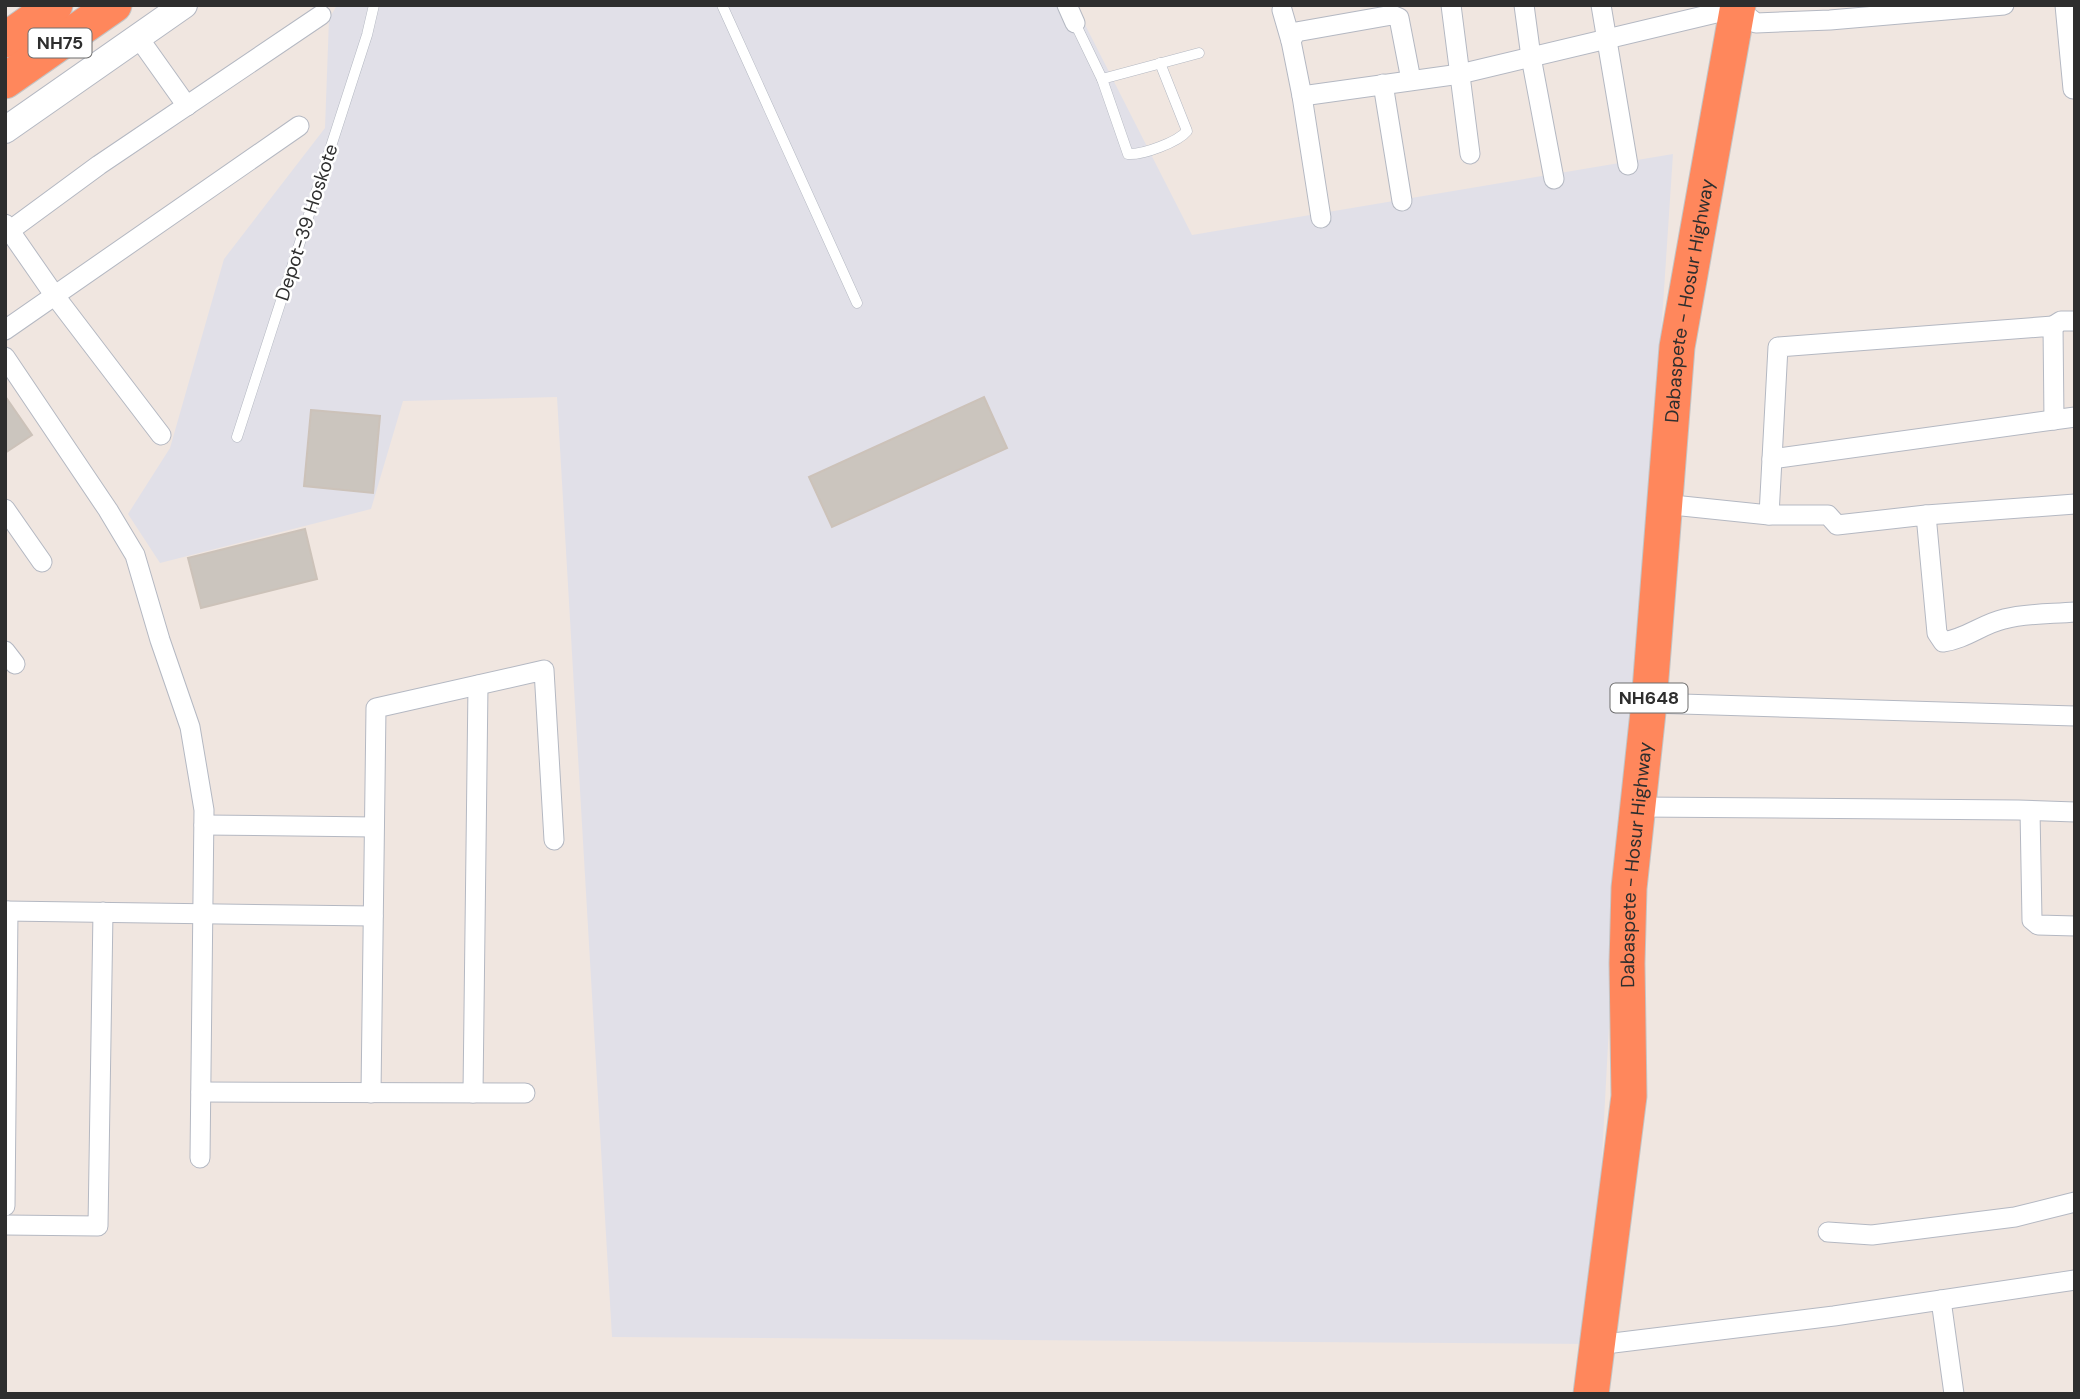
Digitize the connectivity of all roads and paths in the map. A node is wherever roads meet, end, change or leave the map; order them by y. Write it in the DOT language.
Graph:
graph roads {
  1 [pos="55,5"];
  2 [pos="114,5"];
  3 [pos="184,5"];
  4 [pos="374,5"];
  5 [pos="723,5"];
  6 [pos="1451,5"];
  7 [pos="1524,5"];
  8 [pos="1601,5"];
  9 [pos="2004,5"];
  10 [pos="2065,5"];
  11 [pos="1737,7"];
  12 [pos="1282,10"];
  13 [pos="1071,14"];
  14 [pos="321,15"];
  15 [pos="138,37"];
  16 [pos="1607,39"];
  17 [pos="5,40"];
  18 [pos="1291,41"];
  19 [pos="1199,52"];
  20 [pos="1531,57"];
  21 [pos="1160,63"];
  22 [pos="1460,74"];
  23 [pos="1102,79"];
  24 [pos="5,80"];
  25 [pos="1411,80"];
  26 [pos="1383,85"];
  27 [pos="2075,89"];
  28 [pos="1302,96"];
  29 [pos="187,106"];
  30 [pos="299,126"];
  31 [pos="5,130"];
  32 [pos="1470,154"];
  33 [pos="1628,164"];
  34 [pos="1554,179"];
  35 [pos="1402,201"];
  36 [pos="1321,218"];
  37 [pos="7,230"];
  38 [pos="55,296"];
  39 [pos="857,303"];
  40 [pos="2075,321"];
  41 [pos="2053,326"];
  42 [pos="5,330"];
  43 [pos="5,357"];
  44 [pos="2075,417"];
  45 [pos="2054,420"];
  46 [pos="161,435"];
  47 [pos="237,437"];
  48 [pos="1772,459"];
  49 [pos="1663,504"];
  50 [pos="2075,504"];
  51 [pos="5,509"];
  52 [pos="1769,515"];
  53 [pos="1926,515"];
  54 [pos="42,562"];
  55 [pos="2075,612"];
  56 [pos="478,685"];
  57 [pos="1649,703"];
  58 [pos="2075,716"];
  59 [pos="1638,807"];
  60 [pos="2031,811"];
  61 [pos="2075,812"];
  62 [pos="204,825"];
  63 [pos="374,827"];
  64 [pos="554,840"];
  65 [pos="7,911"];
  66 [pos="103,912"];
  67 [pos="202,914"];
  68 [pos="373,916"];
  69 [pos="2075,926"];
  70 [pos="201,1093"];
  71 [pos="371,1093"];
  72 [pos="473,1093"];
  73 [pos="525,1093"];
  74 [pos="200,1158"];
  75 [pos="2075,1202"];
  76 [pos="5,1206"];
  77 [pos="5,1225"];
  78 [pos="1828,1232"];
  79 [pos="2075,1280"];
  80 [pos="1941,1300"];
  81 [pos="1597,1345"];
  82 [pos="1591,1394"];
  83 [pos="1954,1394"];
  1 -- 17 [label="highway, NH75"];
  2 -- 24 [label="highway, NH75"];
  3 -- 15 [label="street"];
  4 -- 47 [label="lane, Depot-39 Hoskote"];
  5 -- 39 [label="lane"];
  6 -- 22 [label="street"];
  7 -- 20 [label="street"];
  8 -- 16 [label="street"];
  9 -- 11 [label="street"];
  10 -- 27 [label="street"];
  11 -- 16 [label="street"];
  11 -- 49 [label="highway, Dabaspete - Hosur Highway / NH648"];
  12 -- 18 [label="street"];
  13 -- 23 [label="lane"];
  14 -- 29 [label="street"];
  15 -- 29 [label="street"];
  15 -- 31 [label="street"];
  16 -- 20 [label="street"];
  16 -- 33 [label="street"];
  18 -- 25 [label="street"];
  18 -- 28 [label="street"];
  19 -- 21 [label="lane"];
  20 -- 22 [label="street"];
  20 -- 34 [label="street"];
  21 -- 23 [label="lane"];
  21 -- 23 [label="lane"];
  22 -- 25 [label="street"];
  22 -- 32 [label="street"];
  25 -- 26 [label="street"];
  26 -- 28 [label="street"];
  26 -- 35 [label="street"];
  28 -- 36 [label="street"];
  29 -- 37 [label="street"];
  30 -- 38 [label="street"];
  37 -- 38 [label="street"];
  38 -- 42 [label="street"];
  38 -- 46 [label="street"];
  40 -- 41 [label="street"];
  41 -- 45 [label="street"];
  41 -- 48 [label="street"];
  43 -- 62 [label="street"];
  44 -- 45 [label="street"];
  45 -- 48 [label="street"];
  48 -- 52 [label="street"];
  49 -- 52 [label="street"];
  49 -- 57 [label="highway, Dabaspete - Hosur Highway / NH648"];
  50 -- 53 [label="street"];
  51 -- 54 [label="street"];
  52 -- 53 [label="street"];
  53 -- 55 [label="street"];
  56 -- 63 [label="street"];
  56 -- 64 [label="street"];
  56 -- 72 [label="street"];
  57 -- 58 [label="street"];
  57 -- 59 [label="highway, Dabaspete - Hosur Highway / NH648"];
  59 -- 60 [label="street"];
  59 -- 81 [label="highway, Dabaspete - Hosur Highway / NH648"];
  60 -- 61 [label="street"];
  60 -- 69 [label="street"];
  62 -- 63 [label="street"];
  62 -- 67 [label="street"];
  63 -- 68 [label="street"];
  65 -- 66 [label="street"];
  65 -- 76 [label="street"];
  66 -- 67 [label="street"];
  66 -- 77 [label="street"];
  67 -- 68 [label="street"];
  67 -- 70 [label="street"];
  68 -- 71 [label="street"];
  70 -- 71 [label="street"];
  70 -- 74 [label="street"];
  71 -- 72 [label="street"];
  72 -- 73 [label="street"];
  75 -- 78 [label="street"];
  79 -- 80 [label="street"];
  80 -- 81 [label="street"];
  80 -- 83 [label="street"];
  81 -- 82 [label="highway, Dabaspete - Hosur Highway / NH648"];
}
